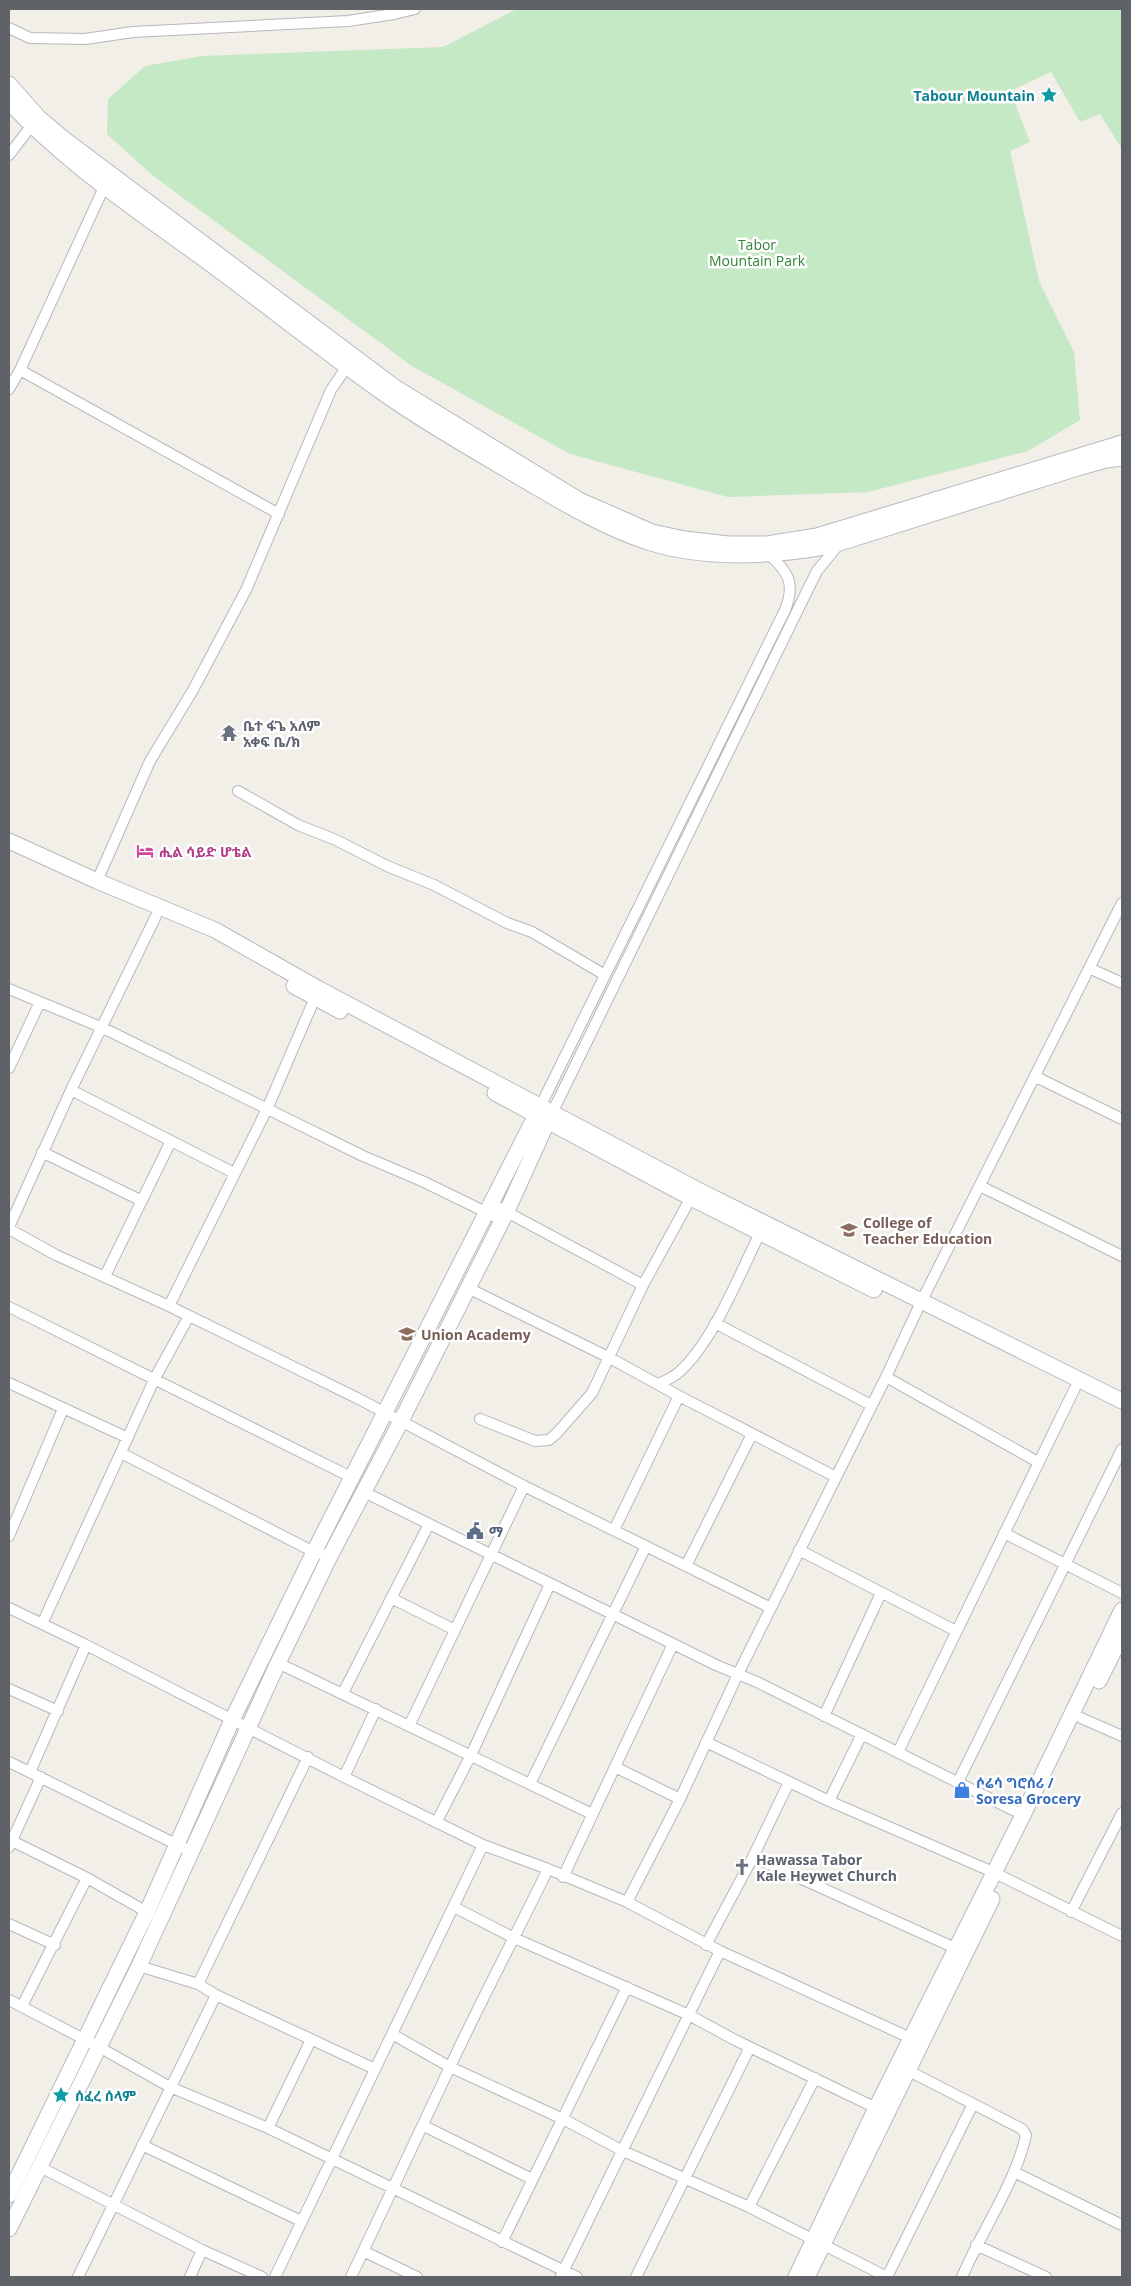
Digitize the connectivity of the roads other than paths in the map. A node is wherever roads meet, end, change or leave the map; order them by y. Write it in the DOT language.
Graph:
graph roads {
  1 [pos="415,9"];
  2 [pos="9,28"];
  3 [pos="9,84"];
  4 [pos="9,102"];
  5 [pos="32,125"];
  6 [pos="9,155"];
  7 [pos="105,185"];
  8 [pos="350,361"];
  9 [pos="20,370"];
  10 [pos="9,389"];
  11 [pos="458,434"];
  12 [pos="1122,443"];
  13 [pos="1122,458"];
  14 [pos="279,514"];
  15 [pos="840,543"];
  16 [pos="768,553"];
  17 [pos="764,653"];
  18 [pos="776,655"];
  19 [pos="238,791"];
  20 [pos="9,840"];
  21 [pos="9,850"];
  22 [pos="97,881"];
  23 [pos="1122,903"];
  24 [pos="156,916"];
  25 [pos="1089,968"];
  26 [pos="605,975"];
  27 [pos="1122,983"];
  28 [pos="9,989"];
  29 [pos="317,993"];
  30 [pos="40,1002"];
  31 [pos="103,1028"];
  32 [pos="9,1068"];
  33 [pos="1036,1076"];
  34 [pos="71,1090"];
  35 [pos="267,1108"];
  36 [pos="544,1114"];
  37 [pos="1122,1119"];
  38 [pos="171,1141"];
  39 [pos="42,1152"];
  40 [pos="234,1172"];
  41 [pos="980,1186"];
  42 [pos="694,1193"];
  43 [pos="142,1201"];
  44 [pos="489,1208"];
  45 [pos="504,1216"];
  46 [pos="9,1228"];
  47 [pos="762,1229"];
  48 [pos="1122,1256"];
  49 [pos="105,1276"];
  50 [pos="643,1285"];
  51 [pos="468,1288"];
  52 [pos="169,1306"];
  53 [pos="919,1306"];
  54 [pos="9,1307"];
  55 [pos="189,1316"];
  56 [pos="715,1324"];
  57 [pos="610,1358"];
  58 [pos="886,1377"];
  59 [pos="155,1378"];
  60 [pos="9,1383"];
  61 [pos="658,1384"];
  62 [pos="1075,1388"];
  63 [pos="679,1396"];
  64 [pos="1122,1401"];
  65 [pos="871,1406"];
  66 [pos="64,1409"];
  67 [pos="1122,1410"];
  68 [pos="386,1412"];
  69 [pos="480,1420"];
  70 [pos="401,1421"];
  71 [pos="752,1434"];
  72 [pos="128,1438"];
  73 [pos="1122,1449"];
  74 [pos="121,1453"];
  75 [pos="1038,1462"];
  76 [pos="836,1477"];
  77 [pos="353,1478"];
  78 [pos="524,1486"];
  79 [pos="364,1492"];
  80 [pos="429,1524"];
  81 [pos="614,1530"];
  82 [pos="1004,1533"];
  83 [pos="9,1535"];
  84 [pos="646,1546"];
  85 [pos="799,1550"];
  86 [pos="314,1552"];
  87 [pos="491,1554"];
  88 [pos="330,1556"];
  89 [pos="1066,1564"];
  90 [pos="686,1566"];
  91 [pos="550,1584"];
  92 [pos="881,1592"];
  93 [pos="1122,1593"];
  94 [pos="391,1598"];
  95 [pos="9,1608"];
  96 [pos="771,1608"];
  97 [pos="1122,1610"];
  98 [pos="612,1614"];
  99 [pos="42,1624"];
  100 [pos="455,1630"];
  101 [pos="956,1631"];
  102 [pos="1118,1640"];
  103 [pos="674,1644"];
  104 [pos="86,1645"];
  105 [pos="278,1663"];
  106 [pos="738,1674"];
  107 [pos="9,1689"];
  108 [pos="343,1693"];
  109 [pos="376,1709"];
  110 [pos="58,1711"];
  111 [pos="824,1716"];
  112 [pos="1080,1718"];
  113 [pos="232,1720"];
  114 [pos="247,1726"];
  115 [pos="409,1726"];
  116 [pos="862,1734"];
  117 [pos="1122,1736"];
  118 [pos="706,1742"];
  119 [pos="898,1752"];
  120 [pos="471,1755"];
  121 [pos="308,1757"];
  122 [pos="9,1762"];
  123 [pos="615,1767"];
  124 [pos="30,1772"];
  125 [pos="40,1777"];
  126 [pos="344,1777"];
  127 [pos="789,1782"];
  128 [pos="958,1782"];
  129 [pos="530,1784"];
  130 [pos="680,1799"];
  131 [pos="828,1801"];
  132 [pos="1122,1813"];
  133 [pos="592,1814"];
  134 [pos="1023,1815"];
  135 [pos="437,1821"];
  136 [pos="10,1844"];
  137 [pos="176,1844"];
  138 [pos="483,1845"];
  139 [pos="192,1852"];
  140 [pos="753,1857"];
  141 [pos="548,1869"];
  142 [pos="998,1875"];
  143 [pos="563,1877"];
  144 [pos="88,1878"];
  145 [pos="627,1902"];
  146 [pos="454,1907"];
  147 [pos="147,1912"];
  148 [pos="1071,1912"];
  149 [pos="9,1924"];
  150 [pos="1122,1936"];
  151 [pos="514,1938"];
  152 [pos="55,1945"];
  153 [pos="706,1945"];
  154 [pos="955,1948"];
  155 [pos="720,1951"];
  156 [pos="140,1966"];
  157 [pos="198,1984"];
  158 [pos="628,1987"];
  159 [pos="216,1995"];
  160 [pos="9,2000"];
  161 [pos="22,2006"];
  162 [pos="689,2015"];
  163 [pos="392,2034"];
  164 [pos="85,2040"];
  165 [pos="311,2040"];
  166 [pos="916,2041"];
  167 [pos="99,2047"];
  168 [pos="750,2048"];
  169 [pos="450,2066"];
  170 [pos="375,2069"];
  171 [pos="907,2070"];
  172 [pos="815,2078"];
  173 [pos="170,2087"];
  174 [pos="973,2104"];
  175 [pos="876,2108"];
  176 [pos="563,2119"];
  177 [pos="424,2126"];
  178 [pos="268,2128"];
  179 [pos="142,2145"];
  180 [pos="623,2150"];
  181 [pos="331,2160"];
  182 [pos="40,2167"];
  183 [pos="1014,2172"];
  184 [pos="686,2178"];
  185 [pos="532,2179"];
  186 [pos="392,2189"];
  187 [pos="9,2195"];
  188 [pos="113,2205"];
  189 [pos="749,2207"];
  190 [pos="301,2221"];
  191 [pos="1122,2225"];
  192 [pos="9,2230"];
  193 [pos="502,2242"];
  194 [pos="819,2242"];
  195 [pos="976,2245"];
  196 [pos="202,2250"];
  197 [pos="363,2251"];
  198 [pos="562,2274"];
  199 [pos="78,2277"];
  200 [pos="190,2277"];
  201 [pos="262,2277"];
  202 [pos="275,2277"];
  203 [pos="351,2277"];
  204 [pos="416,2277"];
  205 [pos="577,2277"];
  206 [pos="636,2277"];
  207 [pos="796,2277"];
  208 [pos="807,2277"];
  209 [pos="887,2277"];
  210 [pos="962,2277"];
  211 [pos="1046,2277"];
  1 -- 2 [label="street"];
  3 -- 8 [label="main road"];
  4 -- 5 [label="main road"];
  5 -- 6 [label="street"];
  5 -- 7 [label="main road"];
  7 -- 8 [label="main road"];
  7 -- 9 [label="street"];
  8 -- 11 [label="main road"];
  8 -- 14 [label="street"];
  9 -- 10 [label="street"];
  9 -- 14 [label="street"];
  11 -- 12 [label="main road"];
  11 -- 16 [label="main road"];
  13 -- 15 [label="main road"];
  14 -- 22 [label="street"];
  15 -- 16 [label="main road"];
  15 -- 18 [label="street"];
  16 -- 17 [label="street"];
  17 -- 18 [label="street"];
  17 -- 26 [label="street"];
  18 -- 36 [label="street"];
  19 -- 26 [label="street"];
  20 -- 22 [label="main road"];
  21 -- 24 [label="main road"];
  22 -- 29 [label="main road"];
  23 -- 25 [label="street"];
  24 -- 29 [label="main road"];
  24 -- 31 [label="street"];
  25 -- 27 [label="street"];
  25 -- 33 [label="street"];
  26 -- 36 [label="street"];
  28 -- 30 [label="street"];
  29 -- 35 [label="street"];
  29 -- 36 [label="main road"];
  30 -- 31 [label="street"];
  30 -- 32 [label="street"];
  31 -- 34 [label="street"];
  31 -- 35 [label="street"];
  33 -- 37 [label="street"];
  33 -- 41 [label="street"];
  34 -- 38 [label="street"];
  34 -- 39 [label="street"];
  35 -- 40 [label="street"];
  35 -- 44 [label="street"];
  36 -- 42 [label="main road"];
  36 -- 44 [label="main road"];
  36 -- 45 [label="main road"];
  38 -- 40 [label="street"];
  38 -- 43 [label="street"];
  39 -- 43 [label="street"];
  39 -- 46 [label="street"];
  40 -- 52 [label="street"];
  41 -- 48 [label="street"];
  41 -- 53 [label="street"];
  42 -- 47 [label="main road"];
  42 -- 50 [label="street"];
  43 -- 49 [label="street"];
  44 -- 45 [label="street"];
  44 -- 68 [label="main road"];
  45 -- 50 [label="street"];
  45 -- 51 [label="main road"];
  46 -- 49 [label="street"];
  47 -- 53 [label="main road"];
  47 -- 56 [label="street"];
  49 -- 52 [label="street"];
  50 -- 57 [label="street"];
  51 -- 57 [label="street"];
  51 -- 70 [label="main road"];
  52 -- 55 [label="street"];
  53 -- 58 [label="street"];
  53 -- 62 [label="main road"];
  53 -- 64 [label="main road"];
  54 -- 59 [label="street"];
  55 -- 59 [label="street"];
  55 -- 68 [label="street"];
  56 -- 61 [label="street"];
  56 -- 65 [label="street"];
  57 -- 61 [label="street"];
  57 -- 69 [label="street"];
  58 -- 65 [label="street"];
  58 -- 75 [label="street"];
  59 -- 72 [label="street"];
  59 -- 77 [label="street"];
  60 -- 66 [label="street"];
  61 -- 63 [label="street"];
  62 -- 67 [label="main road"];
  62 -- 75 [label="street"];
  63 -- 71 [label="street"];
  63 -- 81 [label="street"];
  65 -- 76 [label="street"];
  66 -- 72 [label="street"];
  66 -- 83 [label="street"];
  68 -- 70 [label="street"];
  68 -- 77 [label="main road"];
  70 -- 78 [label="street"];
  70 -- 79 [label="main road"];
  71 -- 76 [label="street"];
  71 -- 90 [label="street"];
  72 -- 74 [label="street"];
  73 -- 89 [label="street"];
  74 -- 86 [label="street"];
  74 -- 99 [label="street"];
  75 -- 82 [label="street"];
  76 -- 85 [label="street"];
  77 -- 86 [label="main road"];
  78 -- 81 [label="street"];
  78 -- 87 [label="street"];
  79 -- 80 [label="street"];
  79 -- 88 [label="main road"];
  80 -- 87 [label="street"];
  80 -- 94 [label="street"];
  81 -- 84 [label="street"];
  82 -- 89 [label="street"];
  82 -- 101 [label="street"];
  84 -- 90 [label="street"];
  84 -- 98 [label="street"];
  85 -- 92 [label="street"];
  85 -- 96 [label="street"];
  86 -- 88 [label="street"];
  86 -- 113 [label="main road"];
  87 -- 91 [label="street"];
  87 -- 100 [label="street"];
  88 -- 105 [label="main road"];
  89 -- 93 [label="street"];
  89 -- 128 [label="street"];
  90 -- 96 [label="street"];
  91 -- 98 [label="street"];
  91 -- 120 [label="street"];
  92 -- 101 [label="street"];
  92 -- 111 [label="street"];
  94 -- 100 [label="street"];
  94 -- 108 [label="street"];
  95 -- 99 [label="street"];
  96 -- 106 [label="street"];
  97 -- 102 [label="main road"];
  98 -- 103 [label="street"];
  98 -- 129 [label="street"];
  99 -- 104 [label="street"];
  100 -- 115 [label="street"];
  101 -- 119 [label="street"];
  102 -- 112 [label="main road"];
  102 -- 134 [label="main road"];
  103 -- 106 [label="street"];
  103 -- 123 [label="street"];
  104 -- 110 [label="street"];
  104 -- 113 [label="street"];
  105 -- 108 [label="street"];
  105 -- 114 [label="main road"];
  106 -- 111 [label="street"];
  106 -- 118 [label="street"];
  107 -- 110 [label="street"];
  108 -- 109 [label="street"];
  109 -- 115 [label="street"];
  109 -- 126 [label="street"];
  110 -- 124 [label="street"];
  111 -- 116 [label="street"];
  112 -- 117 [label="street"];
  112 -- 142 [label="main road"];
  113 -- 114 [label="street"];
  113 -- 137 [label="main road"];
  114 -- 121 [label="street"];
  114 -- 139 [label="main road"];
  115 -- 120 [label="street"];
  116 -- 119 [label="street"];
  116 -- 131 [label="street"];
  118 -- 127 [label="street"];
  118 -- 130 [label="street"];
  119 -- 128 [label="street"];
  120 -- 129 [label="street"];
  120 -- 135 [label="street"];
  121 -- 126 [label="street"];
  121 -- 157 [label="street"];
  122 -- 124 [label="street"];
  123 -- 130 [label="street"];
  123 -- 133 [label="street"];
  124 -- 125 [label="street"];
  125 -- 136 [label="street"];
  125 -- 137 [label="street"];
  126 -- 135 [label="street"];
  127 -- 131 [label="street"];
  127 -- 140 [label="street"];
  128 -- 134 [label="street"];
  129 -- 133 [label="street"];
  130 -- 145 [label="street"];
  131 -- 142 [label="street"];
  132 -- 148 [label="street"];
  133 -- 143 [label="street"];
  134 -- 142 [label="main road"];
  135 -- 138 [label="street"];
  136 -- 144 [label="street"];
  137 -- 139 [label="street"];
  137 -- 147 [label="main road"];
  138 -- 141 [label="street"];
  138 -- 146 [label="street"];
  139 -- 156 [label="main road"];
  140 -- 153 [label="street"];
  140 -- 154 [label="street"];
  141 -- 143 [label="street"];
  141 -- 151 [label="street"];
  142 -- 148 [label="street"];
  142 -- 154 [label="main road"];
  142 -- 166 [label="main road"];
  143 -- 145 [label="street"];
  144 -- 147 [label="street"];
  144 -- 152 [label="street"];
  145 -- 153 [label="street"];
  146 -- 151 [label="street"];
  146 -- 163 [label="street"];
  147 -- 164 [label="main road"];
  148 -- 150 [label="street"];
  149 -- 152 [label="street"];
  151 -- 158 [label="street"];
  151 -- 169 [label="street"];
  152 -- 161 [label="street"];
  153 -- 155 [label="street"];
  154 -- 166 [label="main road"];
  155 -- 162 [label="street"];
  155 -- 166 [label="street"];
  156 -- 157 [label="street"];
  156 -- 167 [label="main road"];
  157 -- 159 [label="street"];
  158 -- 162 [label="street"];
  158 -- 176 [label="street"];
  159 -- 165 [label="street"];
  159 -- 173 [label="street"];
  160 -- 161 [label="street"];
  161 -- 164 [label="street"];
  162 -- 168 [label="street"];
  162 -- 180 [label="street"];
  163 -- 169 [label="street"];
  163 -- 170 [label="street"];
  164 -- 167 [label="street"];
  164 -- 187 [label="main road"];
  165 -- 170 [label="street"];
  165 -- 178 [label="street"];
  166 -- 171 [label="main road"];
  166 -- 175 [label="main road"];
  167 -- 173 [label="street"];
  167 -- 182 [label="main road"];
  168 -- 172 [label="street"];
  168 -- 184 [label="street"];
  169 -- 176 [label="street"];
  169 -- 177 [label="street"];
  170 -- 181 [label="street"];
  171 -- 174 [label="street"];
  171 -- 194 [label="main road"];
  172 -- 175 [label="street"];
  172 -- 189 [label="street"];
  173 -- 178 [label="street"];
  173 -- 179 [label="street"];
  174 -- 183 [label="street"];
  174 -- 209 [label="street"];
  175 -- 194 [label="main road"];
  176 -- 180 [label="street"];
  176 -- 185 [label="street"];
  177 -- 185 [label="street"];
  177 -- 186 [label="street"];
  178 -- 181 [label="street"];
  179 -- 188 [label="street"];
  179 -- 190 [label="street"];
  180 -- 184 [label="street"];
  180 -- 198 [label="street"];
  181 -- 186 [label="street"];
  181 -- 190 [label="street"];
  182 -- 188 [label="street"];
  182 -- 192 [label="main road"];
  183 -- 191 [label="street"];
  183 -- 195 [label="street"];
  184 -- 189 [label="street"];
  184 -- 206 [label="street"];
  185 -- 193 [label="street"];
  186 -- 193 [label="street"];
  186 -- 197 [label="street"];
  188 -- 196 [label="street"];
  188 -- 199 [label="street"];
  189 -- 194 [label="street"];
  190 -- 202 [label="street"];
  193 -- 198 [label="street"];
  194 -- 207 [label="main road"];
  194 -- 208 [label="main road"];
  194 -- 209 [label="street"];
  195 -- 210 [label="street"];
  195 -- 211 [label="street"];
  196 -- 200 [label="street"];
  196 -- 201 [label="street"];
  197 -- 203 [label="street"];
  197 -- 204 [label="street"];
  198 -- 205 [label="street"];
}
